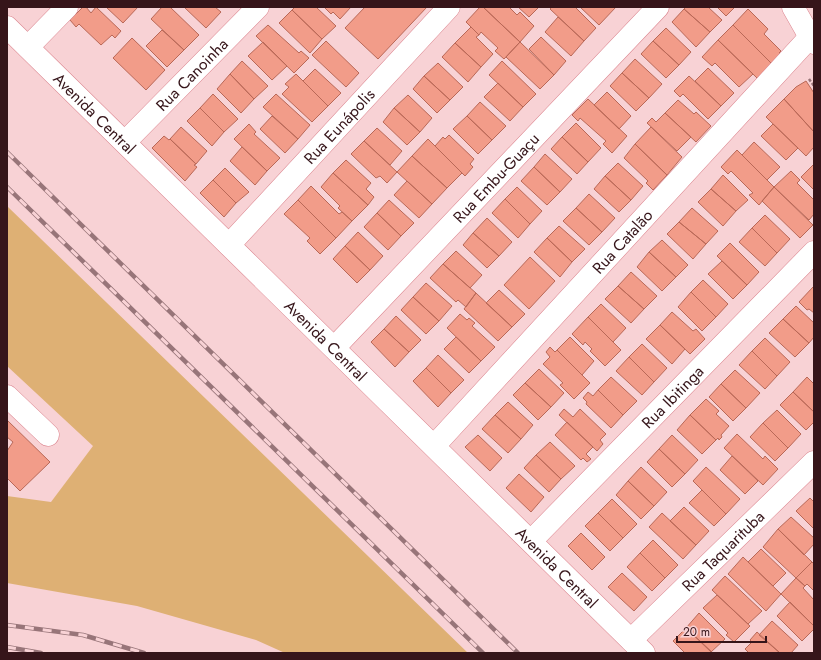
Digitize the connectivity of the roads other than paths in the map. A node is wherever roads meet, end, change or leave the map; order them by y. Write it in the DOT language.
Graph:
graph roads {
  1 [pos="67,7"];
  2 [pos="258,7"];
  3 [pos="449,7"];
  4 [pos="658,7"];
  5 [pos="793,7"];
  6 [pos="7,27"];
  7 [pos="812,40"];
  8 [pos="28,47"];
  9 [pos="125,142"];
  10 [pos="229,245"];
  11 [pos="814,252"];
  12 [pos="334,348"];
  13 [pos="7,396"];
  14 [pos="48,435"];
  15 [pos="434,446"];
  16 [pos="814,462"];
  17 [pos="531,541"];
  18 [pos="638,647"];
  1 -- 8 [label="street"];
  2 -- 9 [label="street, Rua Canoinha"];
  3 -- 10 [label="street, Rua Eunápolis"];
  4 -- 12 [label="street, Rua Embu-Guaçu"];
  5 -- 7 [label="street"];
  6 -- 8 [label="street, Avenida Central"];
  7 -- 15 [label="street, Rua Catalão"];
  8 -- 9 [label="street, Avenida Central"];
  9 -- 10 [label="street, Avenida Central"];
  10 -- 12 [label="street, Avenida Central"];
  11 -- 17 [label="street, Rua Ibitinga"];
  12 -- 15 [label="street, Avenida Central"];
  13 -- 14 [label="street"];
  15 -- 17 [label="street, Avenida Central"];
  16 -- 18 [label="street, Rua Taquarituba"];
  17 -- 18 [label="street, Avenida Central"];
}
